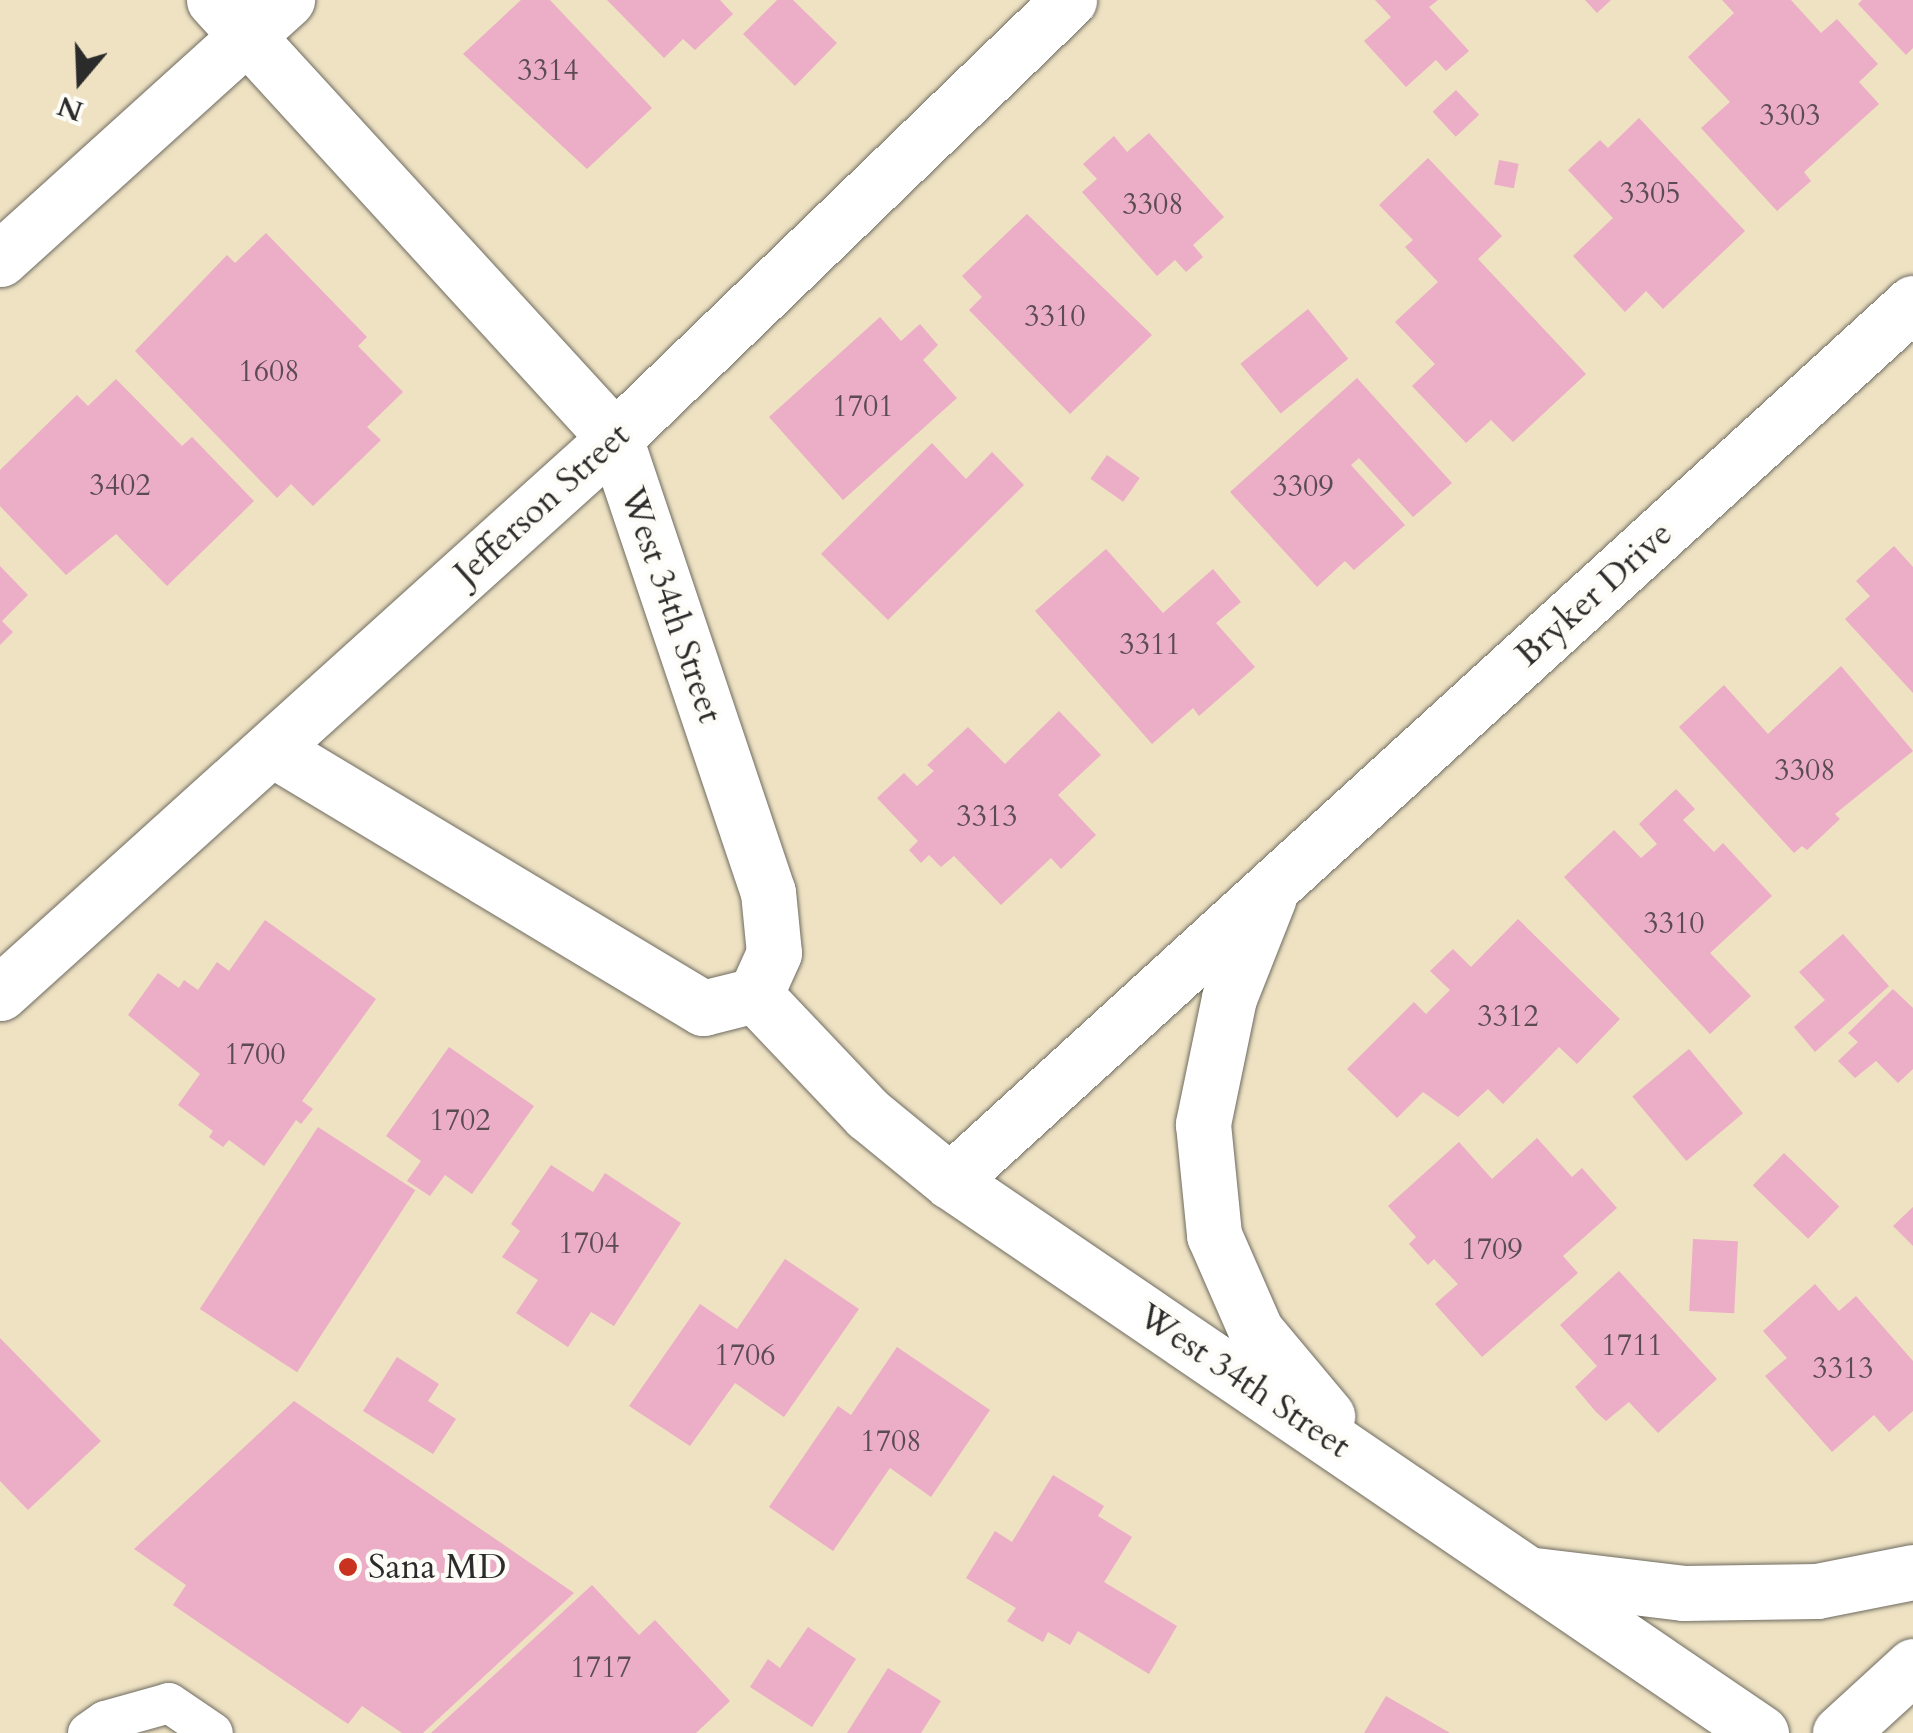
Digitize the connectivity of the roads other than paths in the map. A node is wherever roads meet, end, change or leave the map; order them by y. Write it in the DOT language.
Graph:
graph roads {
  1 [pos="287,0"];
  2 [pos="1069,0"];
  3 [pos="231,19"];
  4 [pos="0,259"];
  5 [pos="1913,303"];
  6 [pos="614,438"];
  7 [pos="272,750"];
  8 [pos="1274,886"];
  9 [pos="0,993"];
  10 [pos="754,995"];
  11 [pos="950,1181"];
  12 [pos="1368,1466"];
  13 [pos="1913,1572"];
  14 [pos="1527,1574"];
  15 [pos="1913,1666"];
  16 [pos="88,1733"];
  17 [pos="213,1733"];
  18 [pos="1761,1733"];
  19 [pos="1840,1733"];
  1 -- 3 [label="street"];
  2 -- 6 [label="street, Jefferson Street"];
  3 -- 4 [label="street"];
  3 -- 6 [label="street, West 34th Street"];
  5 -- 8 [label="street, Bryker Drive"];
  6 -- 7 [label="street, Jefferson Street"];
  6 -- 10 [label="street, West 34th Street"];
  7 -- 9 [label="street, Jefferson Street"];
  7 -- 10 [label="street"];
  8 -- 11 [label="street, Bryker Drive"];
  8 -- 12 [label="street, Bryker Drive"];
  10 -- 11 [label="street, West 34th Street"];
  11 -- 12 [label="street, West 34th Street"];
  12 -- 14 [label="street, West 34th Street"];
  13 -- 14 [label="street"];
  14 -- 18 [label="street, West 34th Street"];
  15 -- 19 [label="street"];
  16 -- 17 [label="lane"];
}
